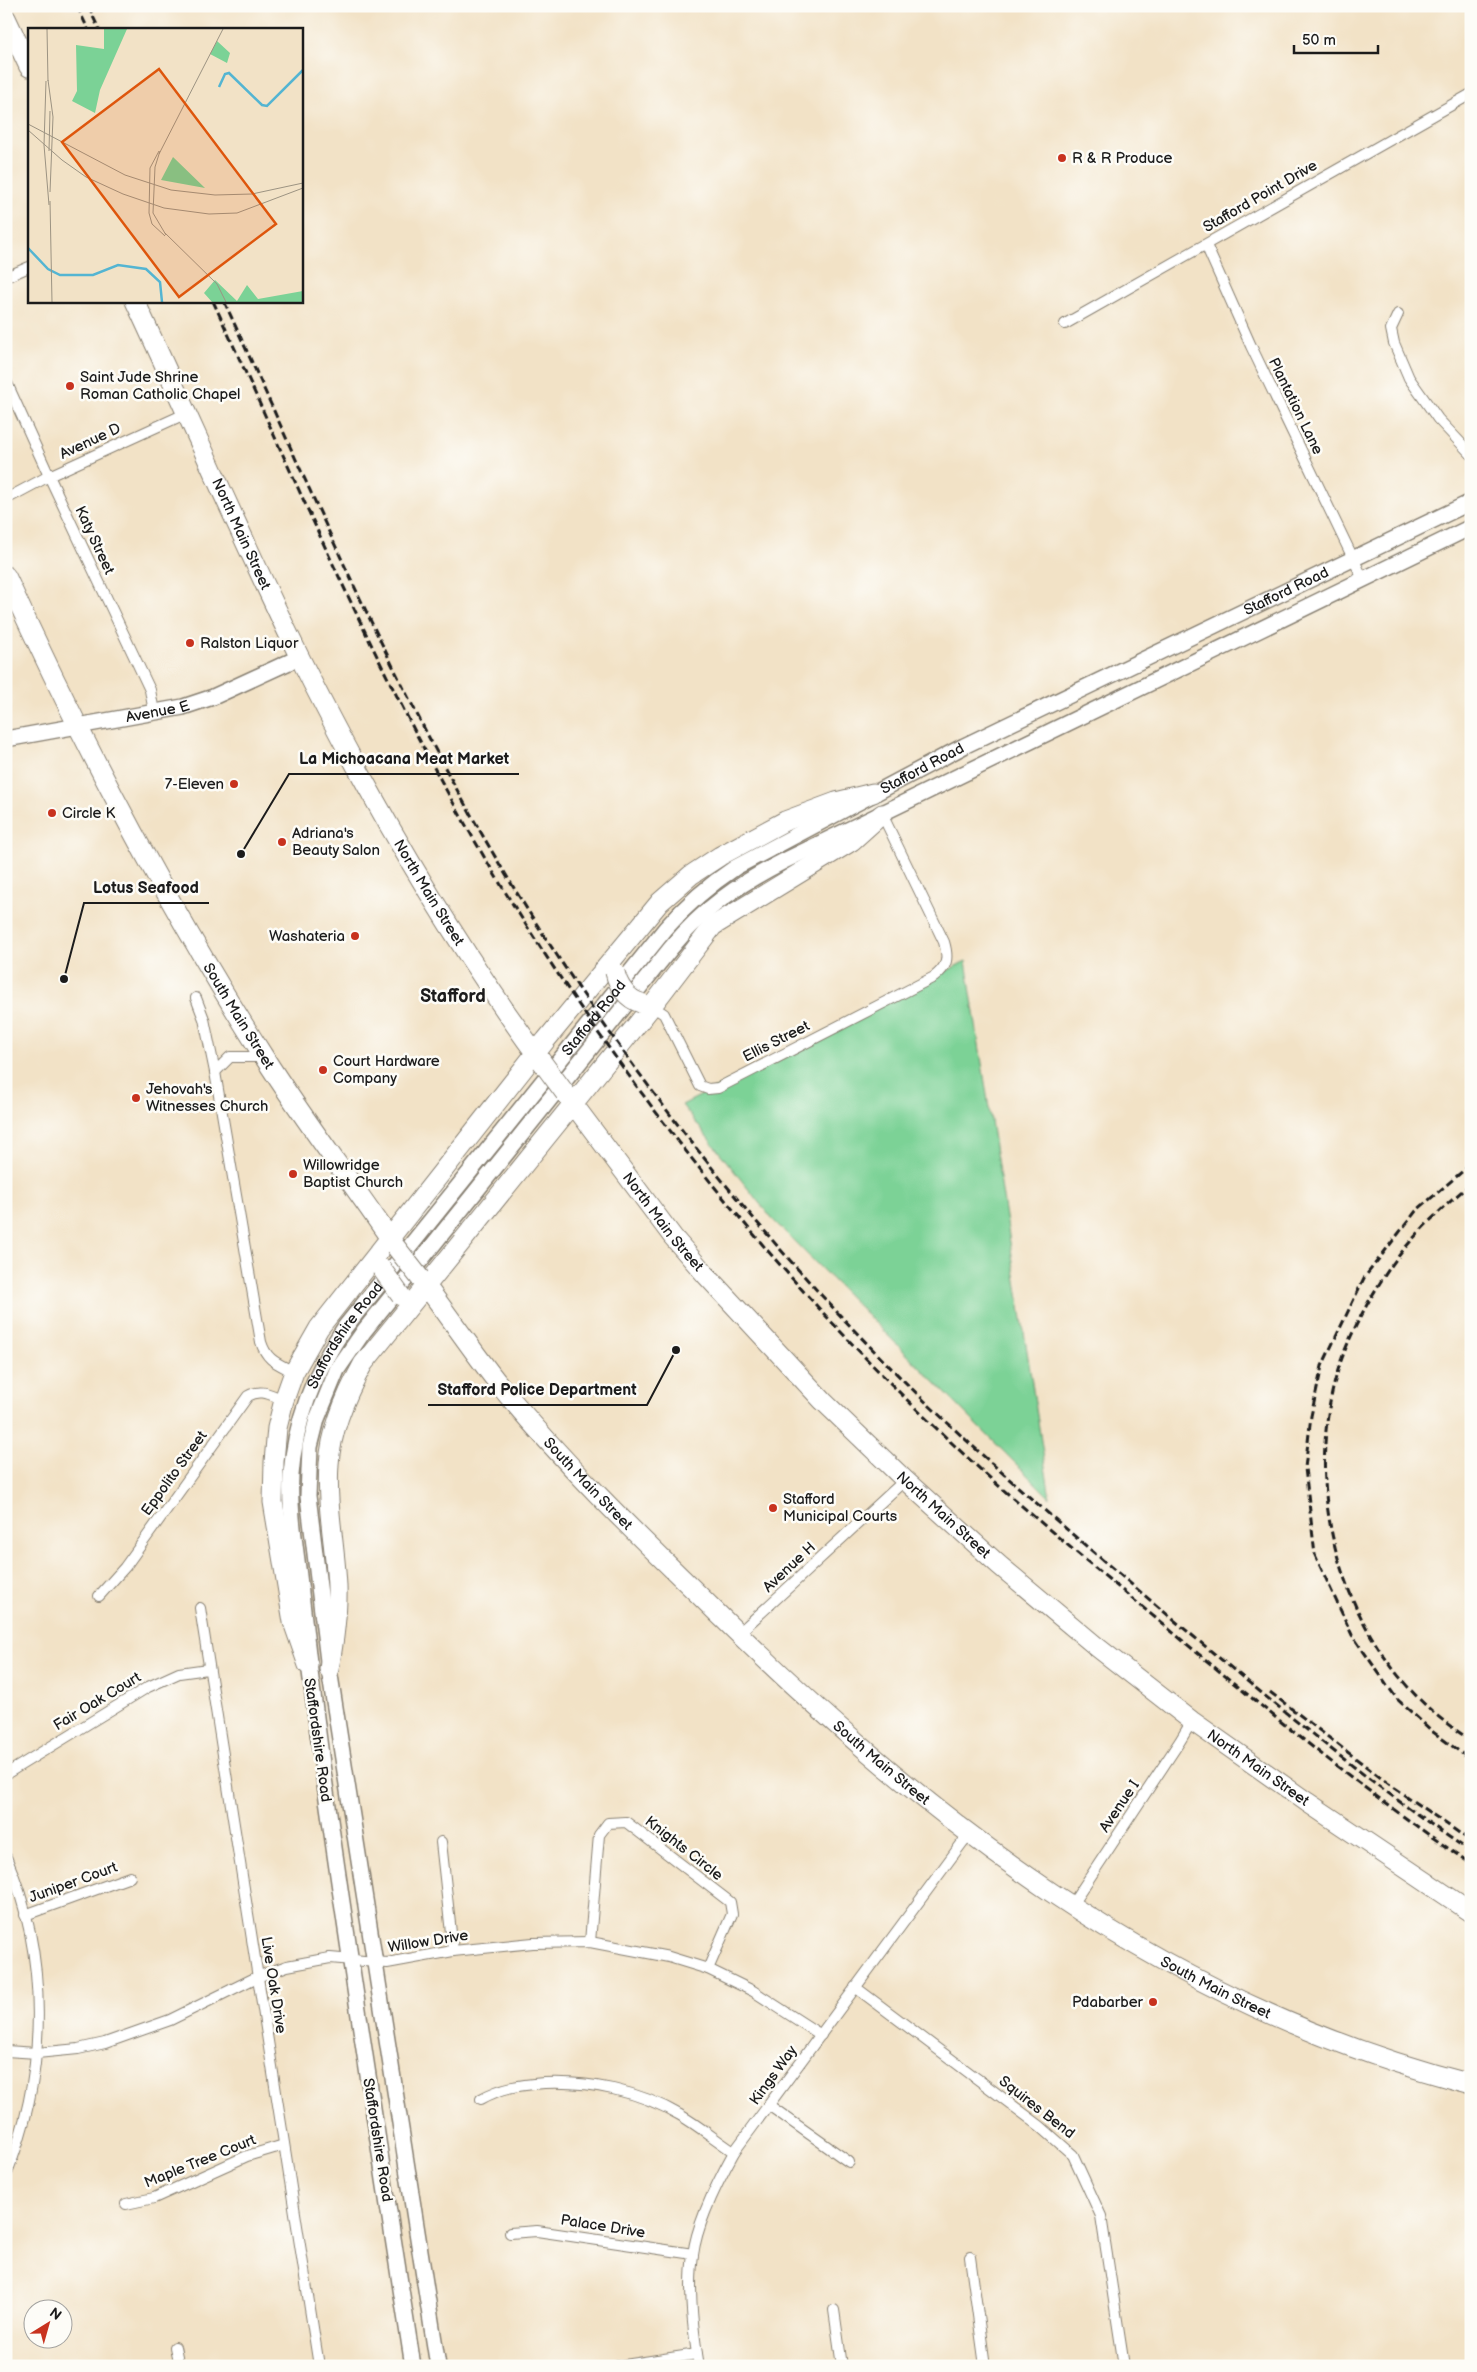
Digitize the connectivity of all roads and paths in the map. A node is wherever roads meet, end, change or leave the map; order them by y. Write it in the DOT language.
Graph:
graph roads {
  1 [pos="6,18"];
  2 [pos="28,65"];
  3 [pos="1471,94"];
  4 [pos="1206,245"];
  5 [pos="28,267"];
  6 [pos="6,277"];
  7 [pos="135,302"];
  8 [pos="1398,314"];
  9 [pos="1065,324"];
  10 [pos="6,381"];
  11 [pos="187,413"];
  12 [pos="1471,454"];
  13 [pos="49,476"];
  14 [pos="6,499"];
  15 [pos="1471,502"];
  16 [pos="1471,527"];
  17 [pos="1354,559"];
  18 [pos="6,576"];
  19 [pos="1363,579"];
  20 [pos="300,657"];
  21 [pos="154,712"];
  22 [pos="78,726"];
  23 [pos="6,740"];
  24 [pos="873,793"];
  25 [pos="882,814"];
  26 [pos="614,966"];
  27 [pos="196,998"];
  28 [pos="646,1005"];
  29 [pos="264,1057"];
  30 [pos="539,1058"];
  31 [pos="215,1072"];
  32 [pos="569,1098"];
  33 [pos="475,1166"];
  34 [pos="487,1177"];
  35 [pos="392,1242"];
  36 [pos="373,1268"];
  37 [pos="423,1283"];
  38 [pos="401,1315"];
  39 [pos="294,1372"];
  40 [pos="284,1400"];
  41 [pos="905,1480"];
  42 [pos="98,1596"];
  43 [pos="200,1608"];
  44 [pos="738,1634"];
  45 [pos="308,1665"];
  46 [pos="208,1669"];
  47 [pos="329,1669"];
  48 [pos="1192,1721"];
  49 [pos="6,1774"];
  50 [pos="968,1835"];
  51 [pos="441,1842"];
  52 [pos="6,1857"];
  53 [pos="130,1877"];
  54 [pos="1070,1906"];
  55 [pos="1471,1912"];
  56 [pos="25,1915"];
  57 [pos="590,1942"];
  58 [pos="454,1951"];
  59 [pos="350,1960"];
  60 [pos="374,1962"];
  61 [pos="708,1969"];
  62 [pos="257,1977"];
  63 [pos="855,1987"];
  64 [pos="821,2035"];
  65 [pos="6,2051"];
  66 [pos="37,2052"];
  67 [pos="1471,2084"];
  68 [pos="481,2099"];
  69 [pos="770,2106"];
  70 [pos="284,2145"];
  71 [pos="734,2152"];
  72 [pos="849,2162"];
  73 [pos="6,2175"];
  74 [pos="126,2204"];
  75 [pos="510,2234"];
  76 [pos="692,2254"];
  77 [pos="970,2257"];
  78 [pos="834,2310"];
  79 [pos="175,2346"];
  80 [pos="697,2354"];
  81 [pos="179,2366"];
  82 [pos="319,2366"];
  83 [pos="413,2366"];
  84 [pos="438,2366"];
  85 [pos="618,2366"];
  86 [pos="699,2366"];
  87 [pos="842,2366"];
  88 [pos="985,2366"];
  89 [pos="1124,2366"];
  1 -- 2 [label="highway"];
  3 -- 4 [label="street, Stafford Point Drive"];
  4 -- 9 [label="street, Stafford Point Drive"];
  4 -- 17 [label="street, Plantation Lane"];
  5 -- 6 [label="street"];
  7 -- 11 [label="highway, North Main Street"];
  8 -- 12 [label="street"];
  10 -- 13 [label="street, Katy Street"];
  11 -- 13 [label="street, Avenue D"];
  11 -- 20 [label="highway, North Main Street"];
  13 -- 14 [label="street, Avenue D"];
  13 -- 21 [label="street, Katy Street"];
  15 -- 17 [label="main road, Stafford Road"];
  16 -- 19 [label="main road, Stafford Road"];
  17 -- 19 [label="street, Plantation Lane"];
  17 -- 24 [label="main road, Stafford Road"];
  18 -- 22 [label="highway, South Main Street"];
  19 -- 25 [label="main road, Stafford Road"];
  20 -- 21 [label="main road, Avenue E"];
  20 -- 30 [label="highway, North Main Street"];
  21 -- 22 [label="main road, Avenue E"];
  22 -- 23 [label="main road, Avenue E"];
  22 -- 29 [label="highway, South Main Street"];
  24 -- 26 [label="highway"];
  24 -- 33 [label="main road, Stafford Road"];
  25 -- 28 [label="highway"];
  25 -- 28 [label="street, Ellis Street"];
  25 -- 34 [label="main road, Stafford Road"];
  26 -- 28 [label="highway, bridge"];
  26 -- 30 [label="highway"];
  27 -- 31 [label="street"];
  28 -- 32 [label="highway"];
  29 -- 31 [label="street"];
  29 -- 35 [label="highway, South Main Street"];
  30 -- 32 [label="highway, North Main Street, bridge"];
  30 -- 35 [label="highway"];
  31 -- 39 [label="street"];
  32 -- 37 [label="highway"];
  32 -- 41 [label="highway, North Main Street"];
  33 -- 45 [label="main road, Staffordshire Road"];
  34 -- 47 [label="main road, Staffordshire Road"];
  35 -- 36 [label="highway"];
  35 -- 37 [label="highway, South Main Street, bridge"];
  36 -- 38 [label="highway, bridge"];
  36 -- 39 [label="highway"];
  37 -- 38 [label="highway"];
  37 -- 44 [label="highway, South Main Street"];
  38 -- 47 [label="highway"];
  39 -- 40 [label="highway"];
  40 -- 42 [label="street, Eppolito Street"];
  40 -- 45 [label="highway"];
  41 -- 44 [label="street, Avenue H"];
  41 -- 48 [label="highway, North Main Street"];
  43 -- 46 [label="street, Live Oak Drive"];
  44 -- 50 [label="highway, South Main Street"];
  45 -- 59 [label="main road, Staffordshire Road"];
  46 -- 49 [label="street, Fair Oak Court"];
  46 -- 62 [label="street, Live Oak Drive"];
  47 -- 60 [label="main road, Staffordshire Road"];
  48 -- 54 [label="street, Avenue I"];
  48 -- 55 [label="highway, North Main Street"];
  50 -- 54 [label="highway, South Main Street"];
  50 -- 63 [label="street, Kings Way"];
  51 -- 58 [label="street"];
  52 -- 56 [label="street"];
  53 -- 56 [label="street, Juniper Court"];
  54 -- 67 [label="highway, South Main Street"];
  56 -- 66 [label="street"];
  57 -- 58 [label="street, Willow Drive"];
  57 -- 61 [label="street, Willow Drive"];
  57 -- 61 [label="street, Knights Circle"];
  58 -- 60 [label="street, Willow Drive"];
  59 -- 60 [label="street, Willow Drive"];
  59 -- 62 [label="street, Willow Drive"];
  59 -- 83 [label="main road, Staffordshire Road"];
  60 -- 84 [label="main road, Staffordshire Road"];
  61 -- 64 [label="street, Willow Drive"];
  62 -- 66 [label="street, Willow Drive"];
  62 -- 70 [label="street, Live Oak Drive"];
  63 -- 64 [label="street, Kings Way"];
  63 -- 89 [label="street, Squires Bend"];
  64 -- 69 [label="street, Kings Way"];
  65 -- 66 [label="street, Willow Drive"];
  66 -- 73 [label="street"];
  68 -- 71 [label="street"];
  69 -- 71 [label="street, Kings Way"];
  69 -- 72 [label="street"];
  70 -- 74 [label="street, Maple Tree Court"];
  70 -- 82 [label="street, Live Oak Drive"];
  71 -- 76 [label="street, Kings Way"];
  75 -- 76 [label="street, Palace Drive"];
  76 -- 80 [label="street, Kings Way"];
  77 -- 88 [label="street"];
  78 -- 87 [label="street"];
  79 -- 81 [label="street"];
  80 -- 85 [label="street"];
  80 -- 86 [label="street, Kings Way"];
}
